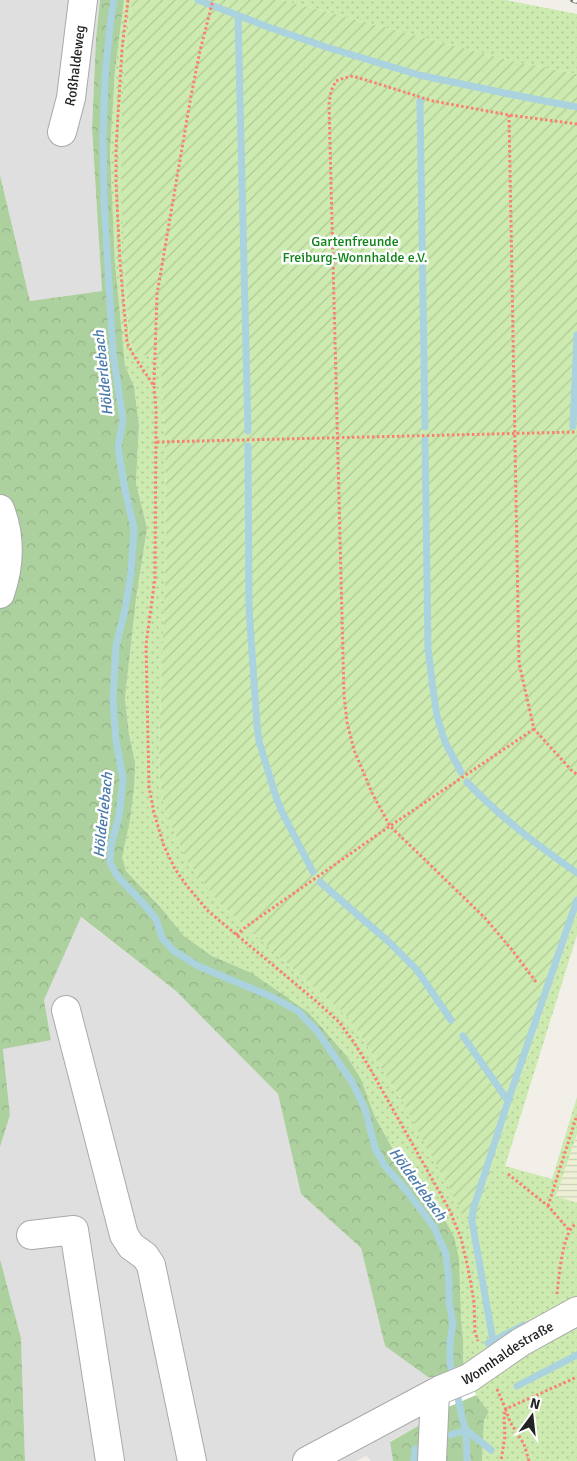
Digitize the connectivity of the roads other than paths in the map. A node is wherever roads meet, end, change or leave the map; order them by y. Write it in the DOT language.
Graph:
graph roads {
  1 [pos="83,0"];
  2 [pos="62,132"];
  3 [pos="0,509"];
  4 [pos="0,594"];
  5 [pos="66,1010"];
  6 [pos="31,1235"];
  7 [pos="572,1314"];
  8 [pos="438,1392"];
  9 [pos="110,1461"];
  10 [pos="192,1461"];
  11 [pos="307,1461"];
  12 [pos="432,1461"];
  1 -- 2 [label="street, Roßhaldeweg"];
  3 -- 4 [label="street"];
  5 -- 10 [label="street"];
  6 -- 9 [label="street"];
  7 -- 8 [label="street, Wonnhaldestraße"];
  8 -- 11 [label="street, Wonnhaldestraße"];
  8 -- 12 [label="street"];
}
